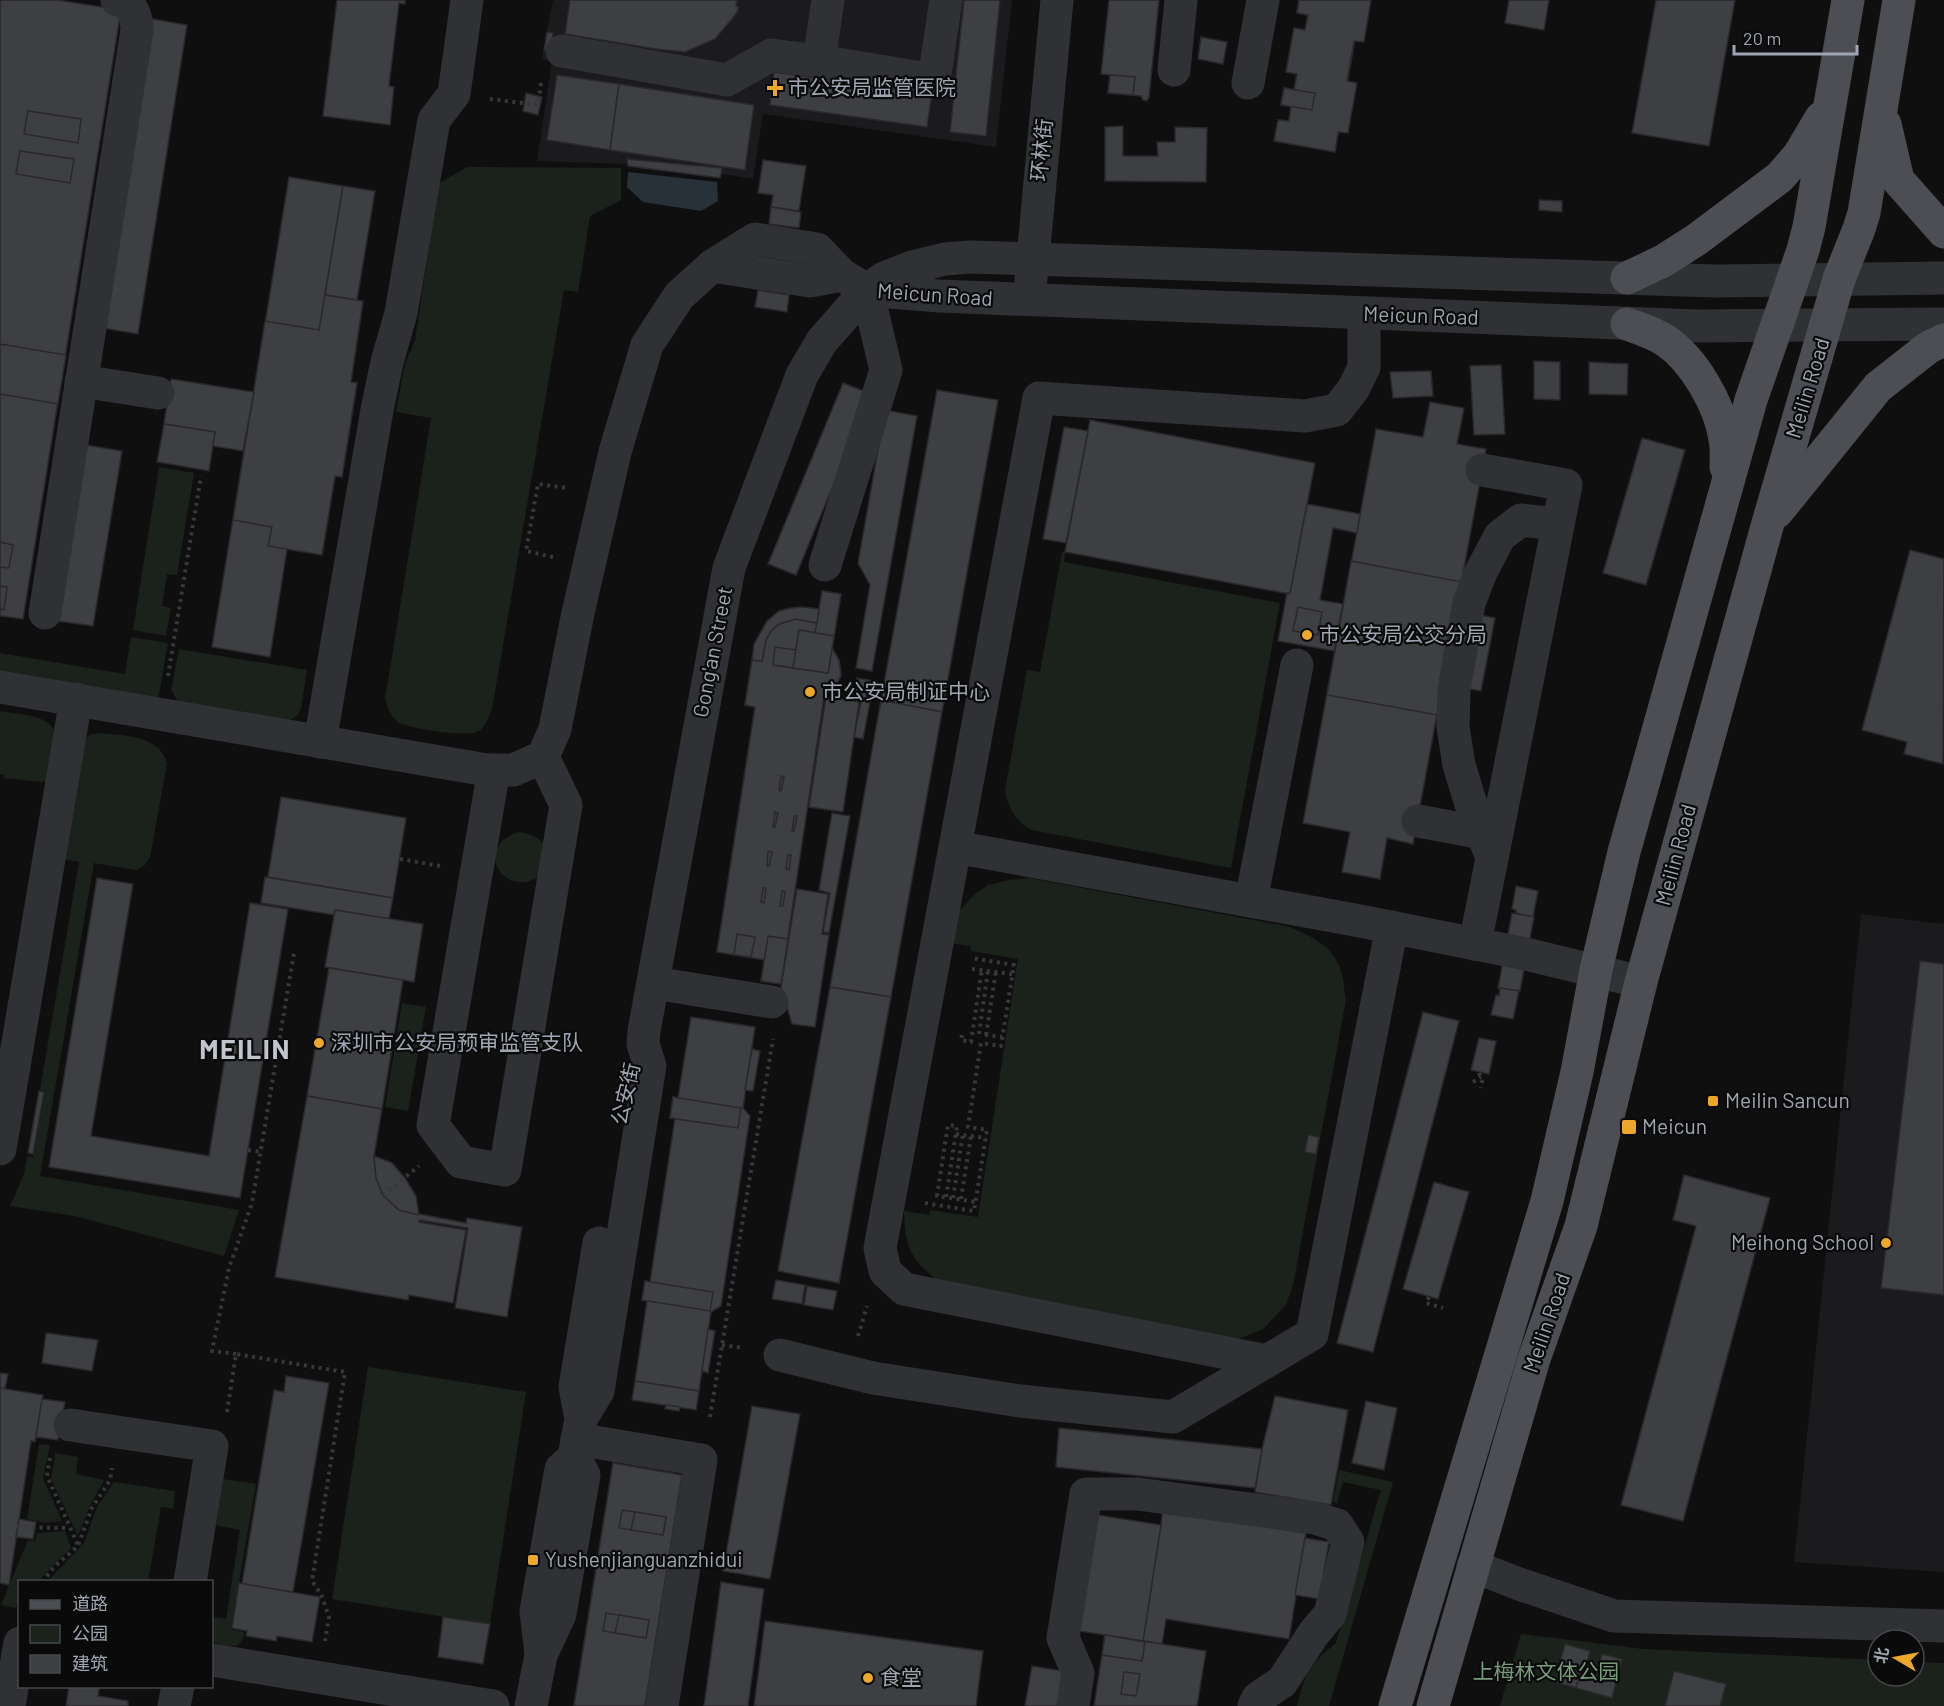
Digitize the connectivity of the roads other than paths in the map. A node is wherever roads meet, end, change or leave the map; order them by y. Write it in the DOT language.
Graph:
graph roads {
  1 [pos="117,0"];
  2 [pos="467,0"];
  3 [pos="828,0"];
  4 [pos="946,0"];
  5 [pos="1057,0"];
  6 [pos="1181,0"];
  7 [pos="1263,0"];
  8 [pos="1848,0"];
  9 [pos="1899,0"];
  10 [pos="562,51"];
  11 [pos="819,61"];
  12 [pos="1173,70"];
  13 [pos="1248,83"];
  14 [pos="1832,94"];
  15 [pos="1881,105"];
  16 [pos="1944,232"];
  17 [pos="1033,259"];
  18 [pos="1627,278"];
  19 [pos="1944,278"];
  20 [pos="1839,279"];
  21 [pos="1792,280"];
  22 [pos="854,283"];
  23 [pos="1029,300"];
  24 [pos="1365,314"];
  25 [pos="1627,324"];
  26 [pos="1944,324"];
  27 [pos="1776,325"];
  28 [pos="1827,325"];
  29 [pos="1944,340"];
  30 [pos="81,381"];
  31 [pos="158,393"];
  32 [pos="1482,470"];
  33 [pos="1723,500"];
  34 [pos="1768,523"];
  35 [pos="1558,524"];
  36 [pos="825,565"];
  37 [pos="45,613"];
  38 [pos="1297,665"];
  39 [pos="0,687"];
  40 [pos="76,699"];
  41 [pos="321,742"];
  42 [pos="543,757"];
  43 [pos="494,770"];
  44 [pos="1418,821"];
  45 [pos="1488,845"];
  46 [pos="955,847"];
  47 [pos="1251,901"];
  48 [pos="1392,927"];
  49 [pos="1475,944"];
  50 [pos="1596,970"];
  51 [pos="1641,982"];
  52 [pos="654,983"];
  53 [pos="773,1016"];
  54 [pos="643,1044"];
  55 [pos="0,1149"];
  56 [pos="780,1355"];
  57 [pos="1267,1361"];
  58 [pos="74,1425"];
  59 [pos="577,1438"];
  60 [pos="1473,1566"];
  61 [pos="190,1580"];
  62 [pos="0,1626"];
  63 [pos="1944,1626"];
  64 [pos="18,1629"];
  65 [pos="18,1654"];
  66 [pos="213,1660"];
  67 [pos="178,1688"];
  68 [pos="9,1706"];
  69 [pos="174,1706"];
  70 [pos="493,1706"];
  71 [pos="531,1706"];
  72 [pos="662,1706"];
  73 [pos="1073,1706"];
  74 [pos="1254,1706"];
  75 [pos="1395,1706"];
  76 [pos="1433,1706"];
  1 -- 30 [label="street"];
  2 -- 41 [label="street"];
  3 -- 11 [label="street"];
  4 -- 11 [label="street"];
  5 -- 17 [label="street, 环林街"];
  6 -- 12 [label="street"];
  7 -- 13 [label="street"];
  8 -- 14 [label="main road, Meilin Road"];
  9 -- 15 [label="main road, Meilin Road"];
  10 -- 11 [label="street"];
  14 -- 18 [label="main road"];
  14 -- 21 [label="main road, Meilin Road"];
  15 -- 16 [label="main road"];
  15 -- 20 [label="main road, Meilin Road"];
  17 -- 18 [label="street, Meicun Road"];
  17 -- 22 [label="street, Meicun Road"];
  17 -- 23 [label="street, 环林街"];
  18 -- 21 [label="street, Meicun Road"];
  19 -- 20 [label="street, Meicun Road"];
  20 -- 21 [label="street, Meicun Road"];
  20 -- 28 [label="main road, Meilin Road"];
  21 -- 27 [label="main road, Meilin Road"];
  22 -- 23 [label="street, Meicun Road"];
  22 -- 36 [label="street"];
  22 -- 42 [label="street"];
  22 -- 52 [label="street, Gong'an Street"];
  23 -- 24 [label="street, Meicun Road"];
  24 -- 25 [label="street, Meicun Road"];
  24 -- 46 [label="street"];
  25 -- 27 [label="street, Meicun Road"];
  25 -- 33 [label="main road"];
  26 -- 28 [label="street, Meicun Road"];
  27 -- 28 [label="street, Meicun Road"];
  27 -- 33 [label="main road, Meilin Road"];
  28 -- 34 [label="main road, Meilin Road"];
  29 -- 34 [label="main road"];
  30 -- 31 [label="street"];
  30 -- 37 [label="street"];
  32 -- 35 [label="street"];
  33 -- 50 [label="main road, Meilin Road"];
  34 -- 51 [label="main road, Meilin Road"];
  35 -- 45 [label="street"];
  35 -- 45 [label="street"];
  38 -- 47 [label="street"];
  39 -- 40 [label="street"];
  40 -- 41 [label="street"];
  40 -- 55 [label="street"];
  41 -- 43 [label="street"];
  42 -- 43 [label="street"];
  42 -- 43 [label="street"];
  44 -- 45 [label="street"];
  45 -- 49 [label="street"];
  46 -- 47 [label="street"];
  46 -- 57 [label="street"];
  47 -- 48 [label="street"];
  48 -- 49 [label="street"];
  48 -- 57 [label="street"];
  49 -- 50 [label="street"];
  50 -- 51 [label="street"];
  50 -- 75 [label="main road, Meilin Road"];
  51 -- 60 [label="main road, Meilin Road"];
  52 -- 53 [label="street"];
  52 -- 54 [label="street, Gong'an Street"];
  54 -- 59 [label="street, 公安街"];
  56 -- 57 [label="street"];
  58 -- 61 [label="street"];
  59 -- 71 [label="street"];
  59 -- 72 [label="street"];
  60 -- 63 [label="street"];
  60 -- 76 [label="main road, Meilin Road"];
  62 -- 64 [label="street"];
  65 -- 68 [label="street"];
  66 -- 70 [label="street"];
  67 -- 69 [label="street"];
  73 -- 74 [label="street"];
}
